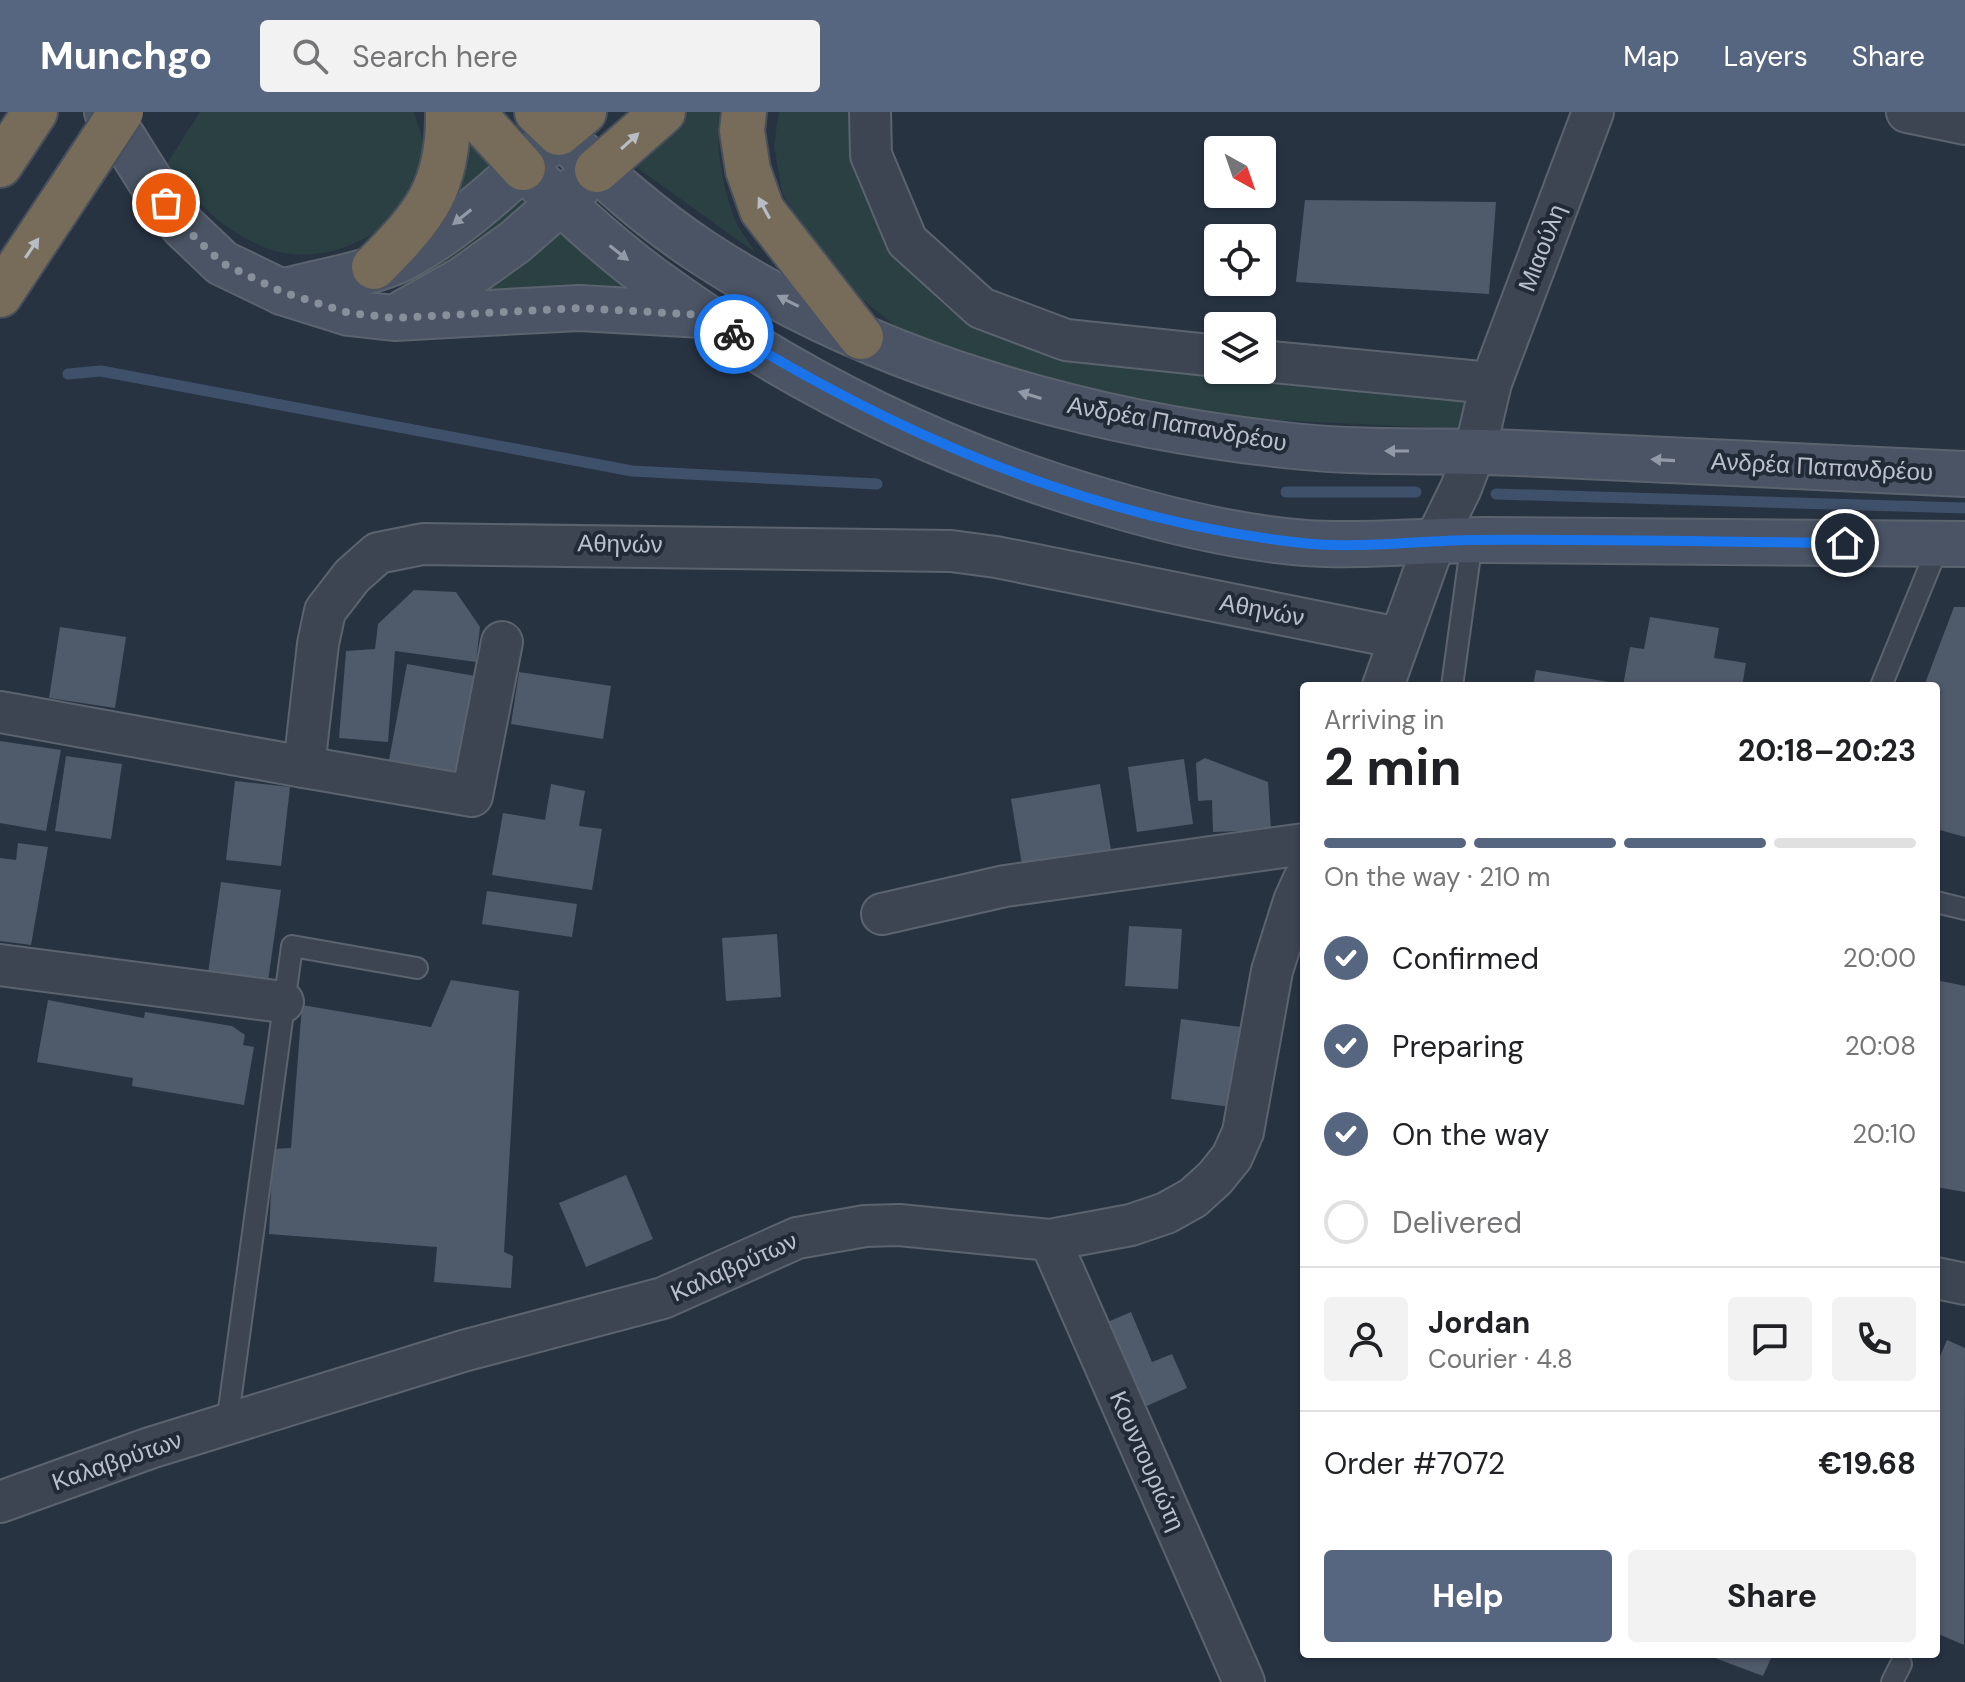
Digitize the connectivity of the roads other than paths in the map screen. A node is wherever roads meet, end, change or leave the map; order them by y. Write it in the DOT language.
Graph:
graph roads {
  1 [pos="107,112"];
  2 [pos="121,112"];
  3 [pos="448,112"];
  4 [pos="472,112"];
  5 [pos="663,112"];
  6 [pos="744,112"];
  7 [pos="870,112"];
  8 [pos="1593,112"];
  9 [pos="1907,112"];
  10 [pos="560,119"];
  11 [pos="29,120"];
  12 [pos="1965,124"];
  13 [pos="0,165"];
  14 [pos="523,168"];
  15 [pos="597,170"];
  16 [pos="560,202"];
  17 [pos="374,267"];
  18 [pos="282,292"];
  19 [pos="0,295"];
  20 [pos="703,315"];
  21 [pos="394,318"];
  22 [pos="861,337"];
  23 [pos="1204,355"];
  24 [pos="1276,362"];
  25 [pos="1491,383"];
  26 [pos="1475,451"];
  27 [pos="1965,474"];
  28 [pos="1454,540"];
  29 [pos="1952,544"];
  30 [pos="1399,638"];
  31 [pos="502,642"];
  32 [pos="1384,682"];
  33 [pos="1452,682"];
  34 [pos="1883,682"];
  35 [pos="0,712"];
  36 [pos="304,767"];
  37 [pos="1300,845"];
  38 [pos="1300,888"];
  39 [pos="1940,903"];
  40 [pos="1965,909"];
  41 [pos="882,914"];
  42 [pos="0,965"];
  43 [pos="417,968"];
  44 [pos="283,1002"];
  45 [pos="1050,1240"];
  46 [pos="1940,1279"];
  47 [pos="1965,1284"];
  48 [pos="227,1424"];
  49 [pos="0,1502"];
  50 [pos="1244,1682"];
  1 -- 18 [label="main road"];
  19 -- 2 [label="highway, one-way, bridge"];
  3 -- 17 [label="highway"];
  4 -- 14 [label="highway"];
  15 -- 5 [label="highway, one-way"];
  22 -- 6 [label="highway, one-way"];
  7 -- 23 [label="street"];
  8 -- 25 [label="street, Μιαούλη"];
  9 -- 12 [label="street"];
  10 -- 14 [label="main road"];
  10 -- 15 [label="main road, Ανδρέα Παπανδρέου"];
  11 -- 13 [label="highway"];
  14 -- 16 [label="main road"];
  14 -- 17 [label="main road, one-way"];
  15 -- 16 [label="main road"];
  22 -- 15 [label="main road, Ανδρέα Παπανδρέου, one-way"];
  16 -- 20 [label="main road, one-way"];
  16 -- 21 [label="main road"];
  17 -- 18 [label="main road"];
  18 -- 21 [label="main road"];
  20 -- 21 [label="main road"];
  20 -- 28 [label="main road"];
  26 -- 22 [label="main road, Ανδρέα Παπανδρέου, one-way"];
  24 -- 25 [label="street"];
  25 -- 26 [label="street, Μιαούλη"];
  27 -- 26 [label="main road, Ανδρέα Παπανδρέου, one-way"];
  26 -- 28 [label="street, Μιαούλη"];
  28 -- 29 [label="main road"];
  28 -- 30 [label="street, Μιαούλη"];
  28 -- 33 [label="lane"];
  29 -- 34 [label="lane"];
  30 -- 32 [label="street, Μιαούλη"];
  30 -- 36 [label="street, Αθηνών"];
  31 -- 36 [label="street"];
  35 -- 36 [label="street"];
  37 -- 41 [label="street"];
  38 -- 45 [label="street, Καλαβρύτων"];
  39 -- 40 [label="lane"];
  42 -- 44 [label="street"];
  43 -- 44 [label="lane"];
  44 -- 48 [label="lane"];
  45 -- 48 [label="street, Καλαβρύτων"];
  45 -- 50 [label="street, Κουντουριώτη"];
  46 -- 47 [label="street"];
  48 -- 49 [label="street, Καλαβρύτων"];
}
